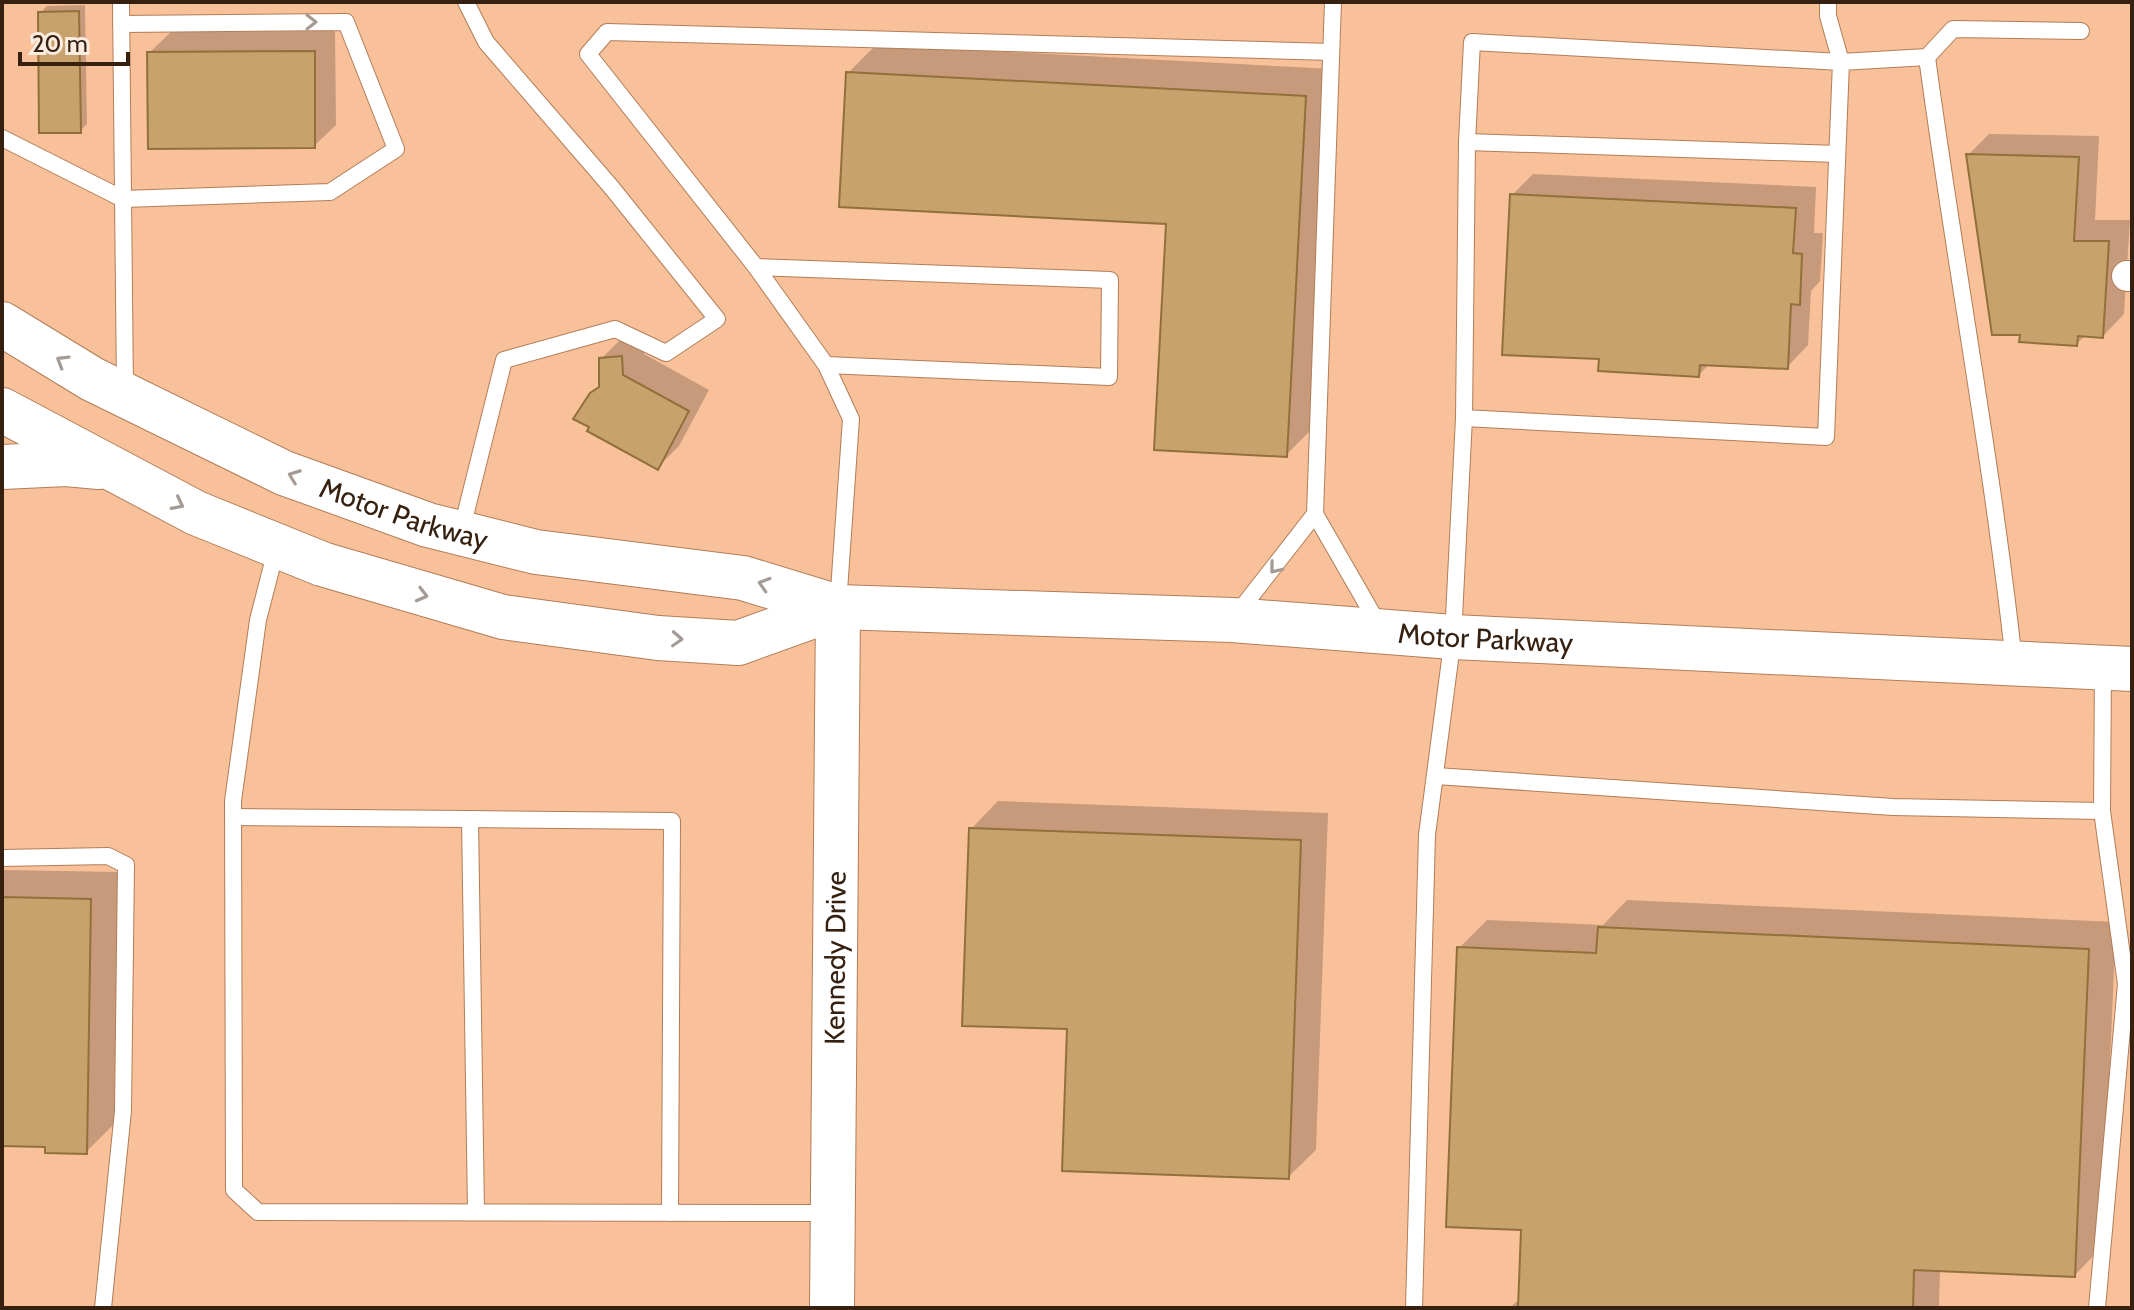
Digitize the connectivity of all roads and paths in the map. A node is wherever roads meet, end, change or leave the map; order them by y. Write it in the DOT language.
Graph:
graph roads {
  1 [pos="121,2"];
  2 [pos="466,2"];
  3 [pos="1333,2"];
  4 [pos="1828,2"];
  5 [pos="121,24"];
  6 [pos="2081,31"];
  7 [pos="1331,52"];
  8 [pos="1927,57"];
  9 [pos="1841,62"];
  10 [pos="2,138"];
  11 [pos="1467,142"];
  12 [pos="1837,154"];
  13 [pos="123,199"];
  14 [pos="756,267"];
  15 [pos="2,325"];
  16 [pos="826,365"];
  17 [pos="125,396"];
  18 [pos="2,410"];
  19 [pos="1464,418"];
  20 [pos="2,467"];
  21 [pos="109,468"];
  22 [pos="1315,514"];
  23 [pos="460,533"];
  24 [pos="277,546"];
  25 [pos="838,607"];
  26 [pos="1232,620"];
  27 [pos="1383,631"];
  28 [pos="1453,637"];
  29 [pos="2014,663"];
  30 [pos="2118,669"];
  31 [pos="1436,776"];
  32 [pos="2102,811"];
  33 [pos="233,817"];
  34 [pos="470,819"];
  35 [pos="2,858"];
  36 [pos="476,1212"];
  37 [pos="670,1213"];
  38 [pos="832,1213"];
  39 [pos="103,1308"];
  40 [pos="832,1308"];
  41 [pos="1414,1308"];
  42 [pos="2097,1308"];
  1 -- 5 [label="lane"];
  2 -- 23 [label="lane"];
  3 -- 7 [label="lane"];
  4 -- 9 [label="lane"];
  5 -- 13 [label="lane"];
  5 -- 13 [label="lane, one-way"];
  6 -- 8 [label="lane"];
  7 -- 14 [label="lane"];
  7 -- 22 [label="lane"];
  8 -- 9 [label="lane"];
  8 -- 29 [label="lane"];
  9 -- 11 [label="lane"];
  9 -- 12 [label="lane"];
  10 -- 13 [label="lane"];
  11 -- 12 [label="lane"];
  11 -- 19 [label="lane"];
  12 -- 19 [label="lane"];
  13 -- 17 [label="lane"];
  14 -- 16 [label="lane"];
  14 -- 16 [label="lane"];
  17 -- 15 [label="main road, Motor Parkway, one-way"];
  16 -- 25 [label="lane"];
  23 -- 17 [label="main road, Motor Parkway, one-way"];
  18 -- 21 [label="main road, Motor Parkway"];
  19 -- 28 [label="lane"];
  20 -- 21 [label="main road"];
  21 -- 24 [label="main road, Motor Parkway, one-way"];
  22 -- 26 [label="lane, one-way"];
  22 -- 27 [label="lane"];
  25 -- 23 [label="main road, Motor Parkway, one-way"];
  24 -- 25 [label="main road, Motor Parkway, one-way"];
  24 -- 33 [label="lane"];
  25 -- 26 [label="main road, Motor Parkway"];
  25 -- 38 [label="main road, Kennedy Drive"];
  26 -- 27 [label="main road, Motor Parkway"];
  27 -- 28 [label="main road, Motor Parkway"];
  28 -- 29 [label="main road, Motor Parkway"];
  28 -- 31 [label="lane"];
  29 -- 30 [label="main road, Motor Parkway"];
  30 -- 32 [label="lane"];
  31 -- 32 [label="lane"];
  31 -- 41 [label="lane"];
  32 -- 42 [label="lane"];
  33 -- 34 [label="lane"];
  33 -- 36 [label="lane"];
  34 -- 36 [label="lane"];
  34 -- 37 [label="lane"];
  35 -- 39 [label="lane"];
  36 -- 37 [label="lane"];
  37 -- 38 [label="lane"];
  38 -- 40 [label="main road, Kennedy Drive"];
}
